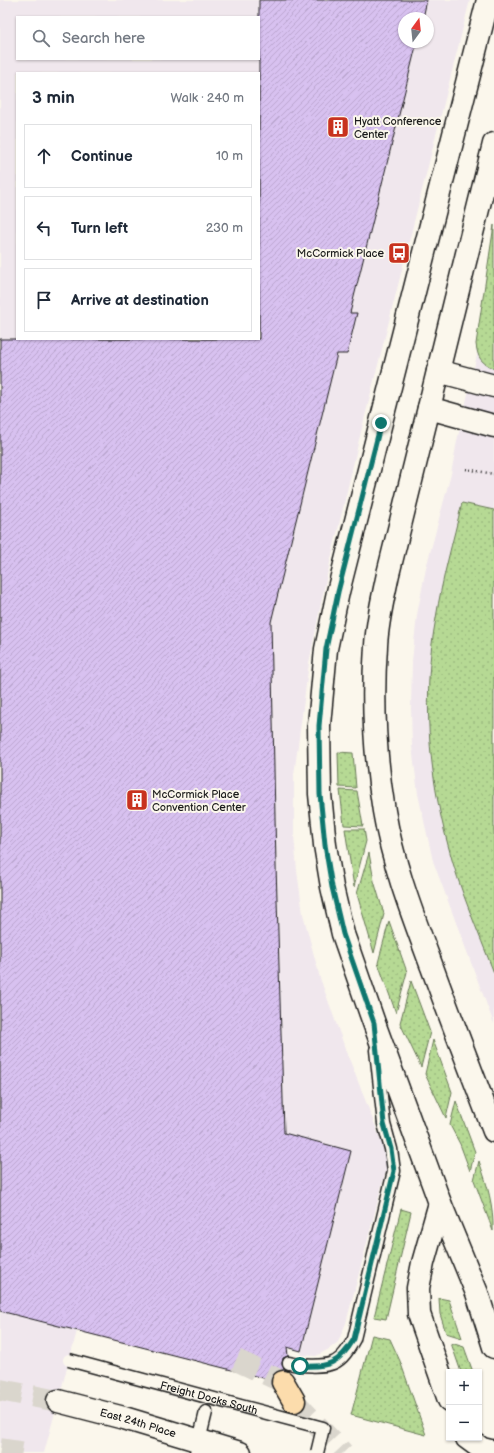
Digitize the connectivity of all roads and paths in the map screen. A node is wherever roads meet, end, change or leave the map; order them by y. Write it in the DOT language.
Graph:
graph roads {
  1 [pos="488,0"];
  2 [pos="494,144"];
  3 [pos="438,372"];
  4 [pos="494,386"];
  5 [pos="428,408"];
  6 [pos="494,426"];
  7 [pos="466,469"];
  8 [pos="494,474"];
  9 [pos="374,1023"];
  10 [pos="494,1131"];
  11 [pos="440,1203"];
  12 [pos="477,1293"];
  13 [pos="494,1310"];
  14 [pos="494,1347"];
  15 [pos="69,1360"];
  16 [pos="286,1373"];
  17 [pos="446,1391"];
  18 [pos="58,1401"];
  19 [pos="294,1401"];
  20 [pos="206,1412"];
  21 [pos="471,1441"];
  22 [pos="198,1447"];
  23 [pos="494,1452"];
  24 [pos="240,1453"];
  25 [pos="317,1453"];
  1 -- 9 [label="main road"];
  2 -- 3 [label="main road"];
  3 -- 4 [label="main road"];
  3 -- 5 [label="main road"];
  5 -- 6 [label="main road"];
  5 -- 10 [label="main road"];
  7 -- 8 [label="path"];
  9 -- 11 [label="main road"];
  9 -- 16 [label="lane"];
  11 -- 12 [label="main road"];
  11 -- 17 [label="main road"];
  12 -- 13 [label="main road"];
  12 -- 14 [label="main road"];
  15 -- 25 [label="lane, Freight Docks South, bridge"];
  16 -- 19 [label="highway"];
  18 -- 22 [label="main road, East 24th Place"];
  20 -- 22 [label="lane"];
  21 -- 23 [label="main road"];
  22 -- 24 [label="main road, East 24th Place"];
}
